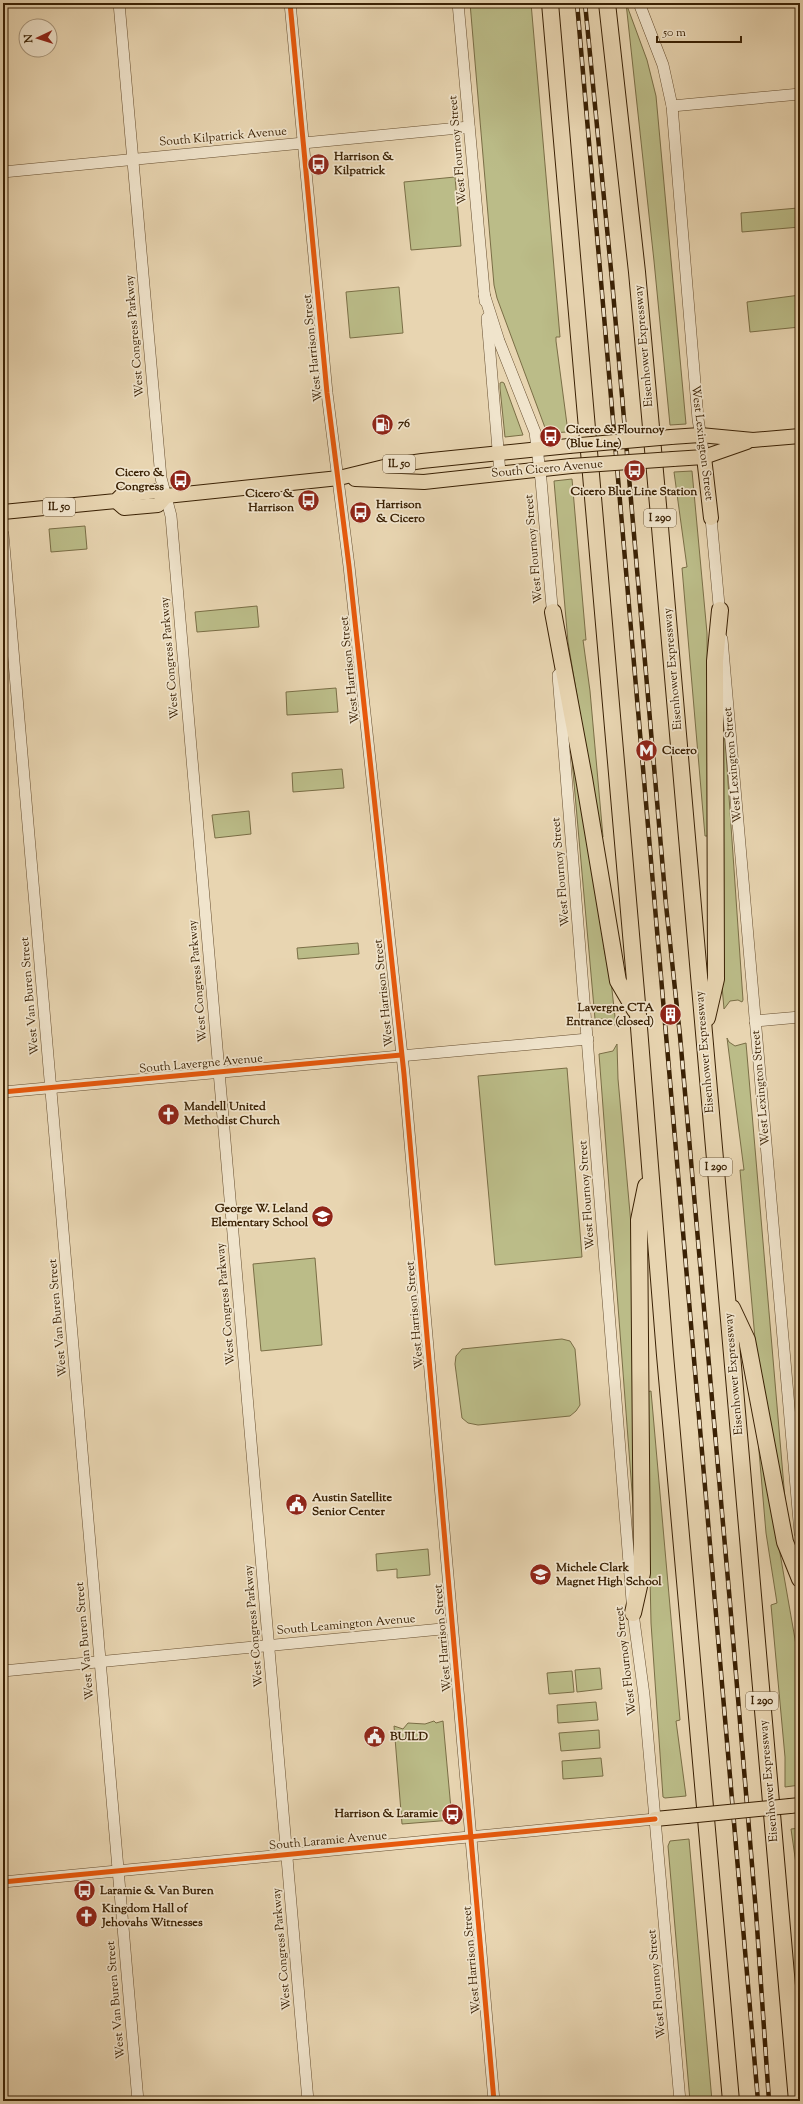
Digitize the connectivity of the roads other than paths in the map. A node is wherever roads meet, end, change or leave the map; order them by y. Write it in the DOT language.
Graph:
graph roads {
  1 [pos="119,3"];
  2 [pos="290,3"];
  3 [pos="458,3"];
  4 [pos="550,3"];
  5 [pos="607,3"];
  6 [pos="639,3"];
  7 [pos="800,94"];
  8 [pos="672,106"];
  9 [pos="470,127"];
  10 [pos="303,143"];
  11 [pos="132,159"];
  12 [pos="3,172"];
  13 [pos="484,294"];
  14 [pos="700,435"];
  15 [pos="800,436"];
  16 [pos="753,440"];
  17 [pos="537,449"];
  18 [pos="499,452"];
  19 [pos="704,457"];
  20 [pos="540,468"];
  21 [pos="500,473"];
  22 [pos="339,478"];
  23 [pos="166,496"];
  24 [pos="3,512"];
  25 [pos="711,518"];
  26 [pos="3,534"];
  27 [pos="720,610"];
  28 [pos="553,612"];
  29 [pos="638,1015"];
  30 [pos="800,1017"];
  31 [pos="755,1021"];
  32 [pos="704,1034"];
  33 [pos="588,1039"];
  34 [pos="401,1055"];
  35 [pos="219,1072"];
  36 [pos="51,1088"];
  37 [pos="3,1092"];
  38 [pos="650,1166"];
  39 [pos="728,1300"];
  40 [pos="800,1533"];
  41 [pos="800,1578"];
  42 [pos="633,1613"];
  43 [pos="452,1628"];
  44 [pos="269,1646"];
  45 [pos="100,1662"];
  46 [pos="3,1672"];
  47 [pos="795,1805"];
  48 [pos="655,1819"];
  49 [pos="472,1838"];
  50 [pos="287,1855"];
  51 [pos="118,1871"];
  52 [pos="3,1882"];
  53 [pos="138,2101"];
  54 [pos="308,2101"];
  55 [pos="494,2101"];
  56 [pos="680,2101"];
  57 [pos="731,2101"];
  58 [pos="797,2101"];
  1 -- 11 [label="street, West Congress Parkway"];
  2 -- 10 [label="street, West Harrison Street"];
  3 -- 9 [label="street, West Flournoy Street"];
  4 -- 29 [label="highway"];
  5 -- 32 [label="highway, Eisenhower Expressway / I 290"];
  6 -- 8 [label="street, West Lexington Street"];
  7 -- 8 [label="street"];
  8 -- 14 [label="street, West Lexington Street"];
  9 -- 10 [label="street, South Kilpatrick Avenue"];
  9 -- 13 [label="street, West Flournoy Street"];
  10 -- 11 [label="street, South Kilpatrick Avenue"];
  10 -- 22 [label="street, West Harrison Street"];
  11 -- 12 [label="street, South Kilpatrick Avenue"];
  11 -- 23 [label="street, West Congress Parkway"];
  13 -- 17 [label="street, West Flournoy Street"];
  13 -- 18 [label="street, West Flournoy Street"];
  14 -- 16 [label="main road, South Cicero Avenue / IL 50"];
  14 -- 17 [label="main road, South Cicero Avenue / IL 50, bridge"];
  14 -- 19 [label="street, West Lexington Street"];
  15 -- 16 [label="main road, South Cicero Avenue / IL 50"];
  16 -- 19 [label="main road, South Cicero Avenue / IL 50"];
  17 -- 18 [label="main road, South Cicero Avenue / IL 50"];
  17 -- 20 [label="street, West Flournoy Street"];
  18 -- 21 [label="street, West Flournoy Street"];
  18 -- 22 [label="main road, South Cicero Avenue / IL 50"];
  19 -- 20 [label="main road, South Cicero Avenue / IL 50, bridge"];
  19 -- 25 [label="main road, West Lexington Street"];
  20 -- 21 [label="main road, South Cicero Avenue / IL 50"];
  20 -- 28 [label="street, West Flournoy Street"];
  21 -- 22 [label="main road, South Cicero Avenue / IL 50"];
  22 -- 23 [label="main road, South Cicero Avenue / IL 50"];
  22 -- 34 [label="street, West Harrison Street"];
  23 -- 24 [label="main road, South Cicero Avenue / IL 50"];
  23 -- 35 [label="street, West Congress Parkway"];
  25 -- 27 [label="street, West Lexington Street"];
  26 -- 36 [label="street, West Van Buren Street"];
  27 -- 31 [label="street, West Lexington Street"];
  27 -- 32 [label="highway"];
  28 -- 29 [label="highway"];
  28 -- 33 [label="street, West Flournoy Street"];
  29 -- 38 [label="highway"];
  30 -- 31 [label="street"];
  31 -- 40 [label="street, West Lexington Street"];
  32 -- 39 [label="highway, Eisenhower Expressway / I 290"];
  33 -- 34 [label="street, South Lavergne Avenue"];
  33 -- 42 [label="street, West Flournoy Street"];
  34 -- 35 [label="street, South Lavergne Avenue"];
  34 -- 43 [label="street, West Harrison Street"];
  35 -- 36 [label="street, South Lavergne Avenue"];
  35 -- 44 [label="street, West Congress Parkway"];
  36 -- 37 [label="street, South Lavergne Avenue"];
  36 -- 45 [label="street, West Van Buren Street"];
  38 -- 42 [label="highway"];
  38 -- 57 [label="highway"];
  39 -- 41 [label="highway"];
  39 -- 58 [label="highway, Eisenhower Expressway / I 290"];
  42 -- 48 [label="street, West Flournoy Street"];
  43 -- 44 [label="street, South Leamington Avenue"];
  43 -- 49 [label="street, West Harrison Street"];
  44 -- 45 [label="street, South Leamington Avenue"];
  44 -- 50 [label="street, West Congress Parkway"];
  45 -- 46 [label="street, South Leamington Avenue"];
  45 -- 51 [label="street, West Van Buren Street"];
  47 -- 48 [label="main road, South Laramie Avenue, bridge"];
  48 -- 49 [label="street, South Laramie Avenue"];
  48 -- 56 [label="street, West Flournoy Street"];
  49 -- 50 [label="street, South Laramie Avenue"];
  49 -- 55 [label="street, West Harrison Street"];
  50 -- 51 [label="street, South Laramie Avenue"];
  50 -- 54 [label="street, West Congress Parkway"];
  51 -- 52 [label="street, South Laramie Avenue"];
  51 -- 53 [label="street, West Van Buren Street"];
}
